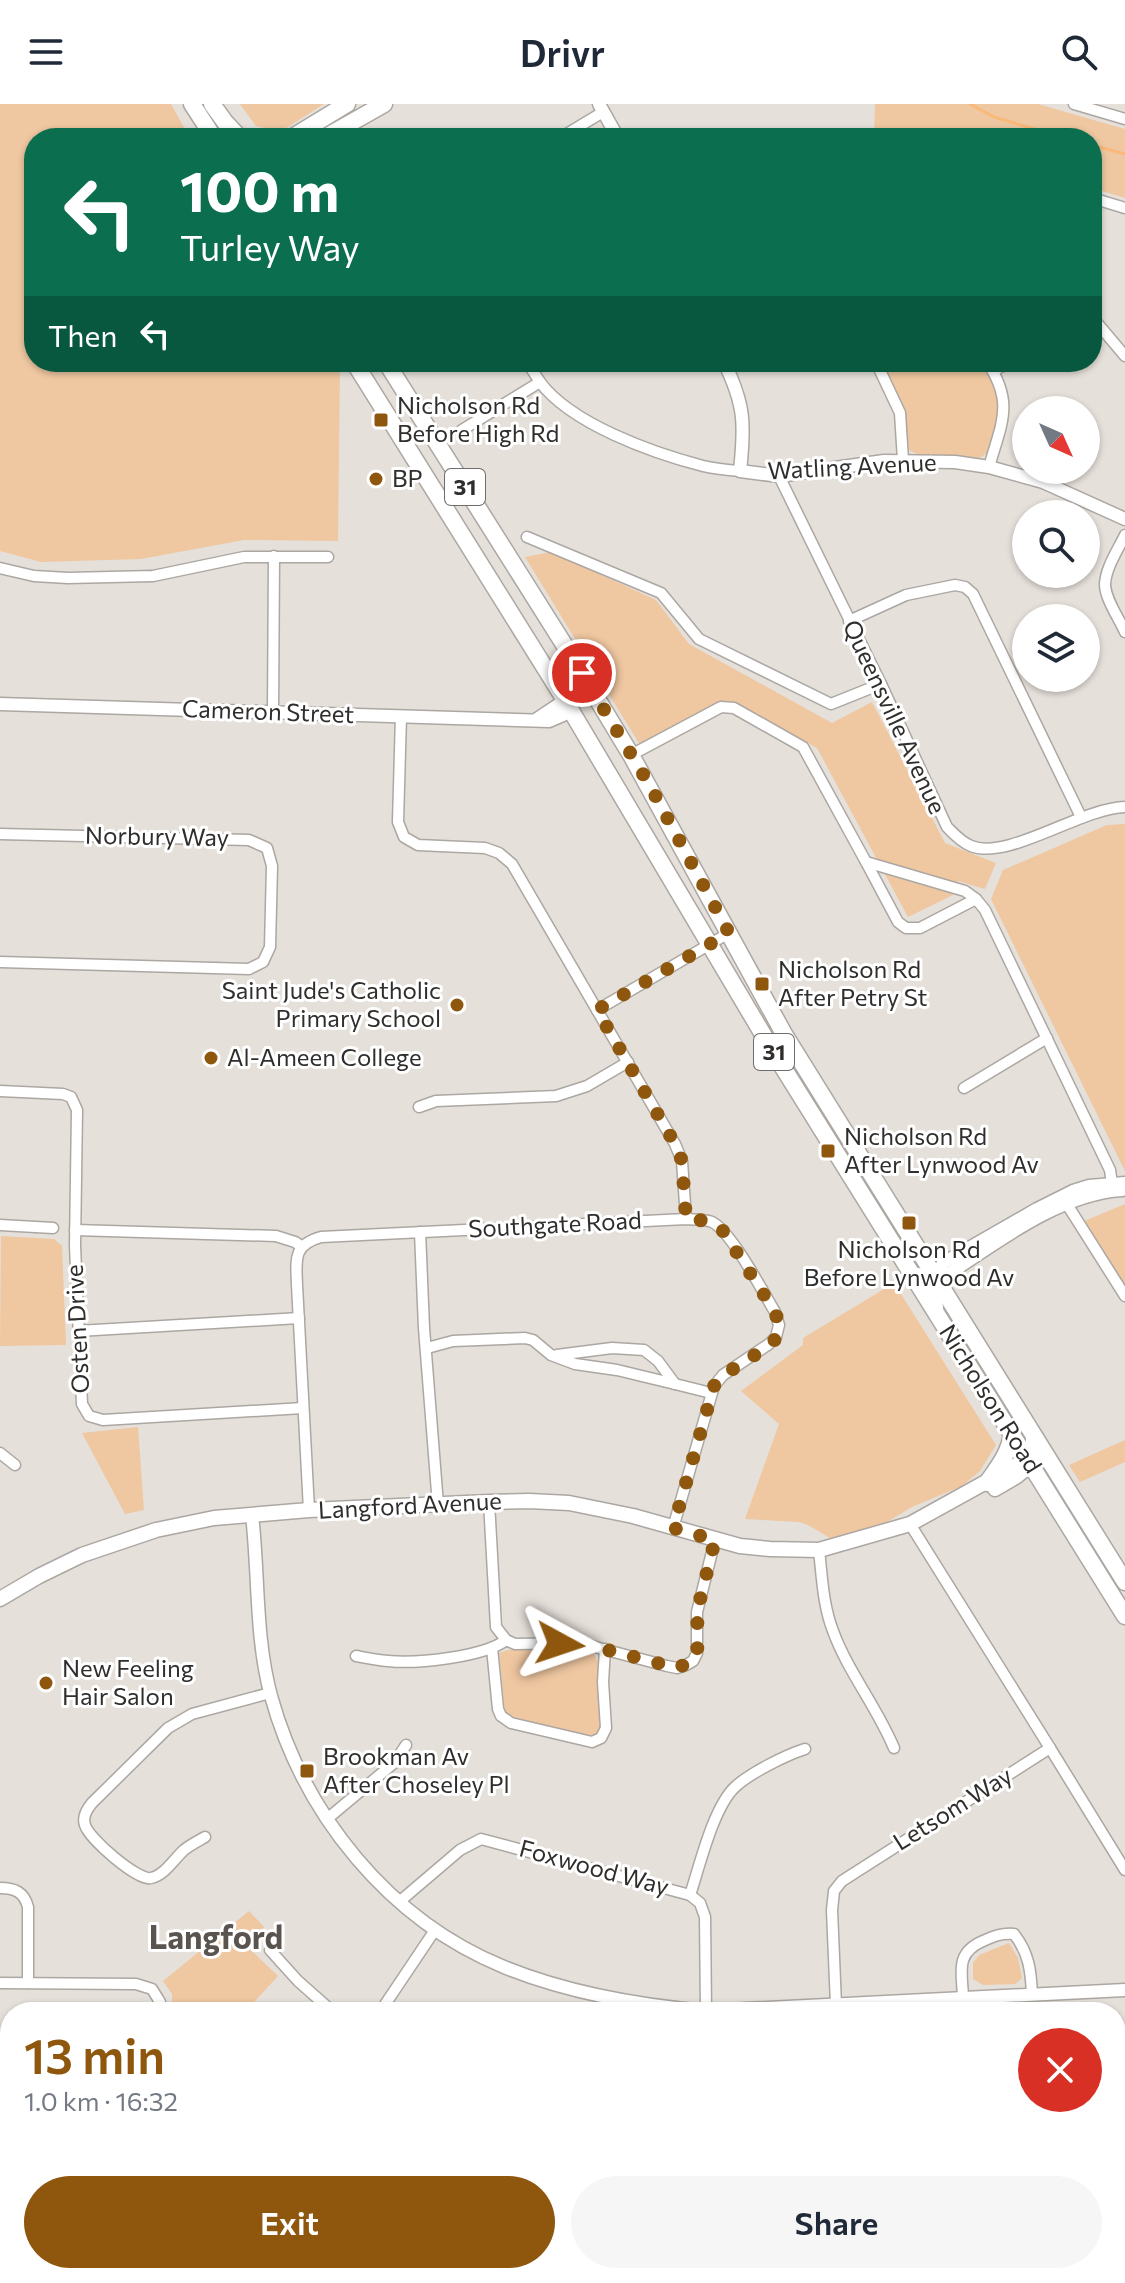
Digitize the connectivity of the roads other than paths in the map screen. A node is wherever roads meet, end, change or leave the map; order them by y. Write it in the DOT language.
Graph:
graph roads {
  1 [pos="192,104"];
  2 [pos="212,104"];
  3 [pos="347,104"];
  4 [pos="384,104"];
  5 [pos="1074,104"];
  6 [pos="601,108"];
  7 [pos="1105,109"];
  8 [pos="1125,119"];
  9 [pos="208,128"];
  10 [pos="232,128"];
  11 [pos="307,128"];
  12 [pos="342,128"];
  13 [pos="574,128"];
  14 [pos="612,128"];
  15 [pos="1102,201"];
  16 [pos="1125,208"];
  17 [pos="1102,329"];
  18 [pos="1125,356"];
  19 [pos="360,372"];
  20 [pos="392,372"];
  21 [pos="534,372"];
  22 [pos="729,372"];
  23 [pos="881,372"];
  24 [pos="992,372"];
  25 [pos="540,382"];
  26 [pos="462,430"];
  27 [pos="903,460"];
  28 [pos="989,467"];
  29 [pos="740,471"];
  30 [pos="779,476"];
  31 [pos="1125,519"];
  32 [pos="1125,535"];
  33 [pos="527,537"];
  34 [pos="274,556"];
  35 [pos="328,557"];
  36 [pos="0,568"];
  37 [pos="849,621"];
  38 [pos="1125,632"];
  39 [pos="570,654"];
  40 [pos="881,684"];
  41 [pos="0,704"];
  42 [pos="568,706"];
  43 [pos="605,711"];
  44 [pos="273,712"];
  45 [pos="401,716"];
  46 [pos="631,755"];
  47 [pos="1125,807"];
  48 [pos="1081,817"];
  49 [pos="0,834"];
  50 [pos="866,862"];
  51 [pos="976,899"];
  52 [pos="729,933"];
  53 [pos="709,944"];
  54 [pos="0,962"];
  55 [pos="597,1010"];
  56 [pos="1047,1038"];
  57 [pos="628,1062"];
  58 [pos="964,1088"];
  59 [pos="0,1091"];
  60 [pos="419,1107"];
  61 [pos="1119,1187"];
  62 [pos="1064,1199"];
  63 [pos="686,1219"];
  64 [pos="0,1225"];
  65 [pos="53,1228"];
  66 [pos="75,1230"];
  67 [pos="420,1232"];
  68 [pos="301,1246"];
  69 [pos="911,1273"];
  70 [pos="935,1277"];
  71 [pos="1125,1296"];
  72 [pos="299,1318"];
  73 [pos="941,1320"];
  74 [pos="78,1331"];
  75 [pos="427,1348"];
  76 [pos="551,1355"];
  77 [pos="675,1384"];
  78 [pos="711,1393"];
  79 [pos="303,1408"];
  80 [pos="1033,1433"];
  81 [pos="1012,1434"];
  82 [pos="0,1453"];
  83 [pos="1030,1463"];
  84 [pos="15,1465"];
  85 [pos="1055,1469"];
  86 [pos="987,1483"];
  87 [pos="489,1502"];
  88 [pos="438,1505"];
  89 [pos="309,1510"];
  90 [pos="252,1515"];
  91 [pos="912,1527"];
  92 [pos="673,1528"];
  93 [pos="715,1540"];
  94 [pos="825,1549"];
  95 [pos="1125,1582"];
  96 [pos="0,1599"];
  97 [pos="1125,1616"];
  98 [pos="506,1640"];
  99 [pos="492,1648"];
  100 [pos="605,1649"];
  101 [pos="356,1656"];
  102 [pos="270,1693"];
  103 [pos="406,1745"];
  104 [pos="894,1748"];
  105 [pos="1050,1748"];
  106 [pos="805,1749"];
  107 [pos="327,1819"];
  108 [pos="205,1837"];
  109 [pos="1125,1870"];
  110 [pos="0,1888"];
  111 [pos="690,1895"];
  112 [pos="399,1902"];
  113 [pos="435,1930"];
  114 [pos="270,1950"];
  115 [pos="0,1983"];
  116 [pos="28,1983"];
  117 [pos="1125,1990"];
  118 [pos="1032,1995"];
  119 [pos="963,1997"];
  120 [pos="160,2002"];
  121 [pos="322,2002"];
  122 [pos="387,2002"];
  123 [pos="616,2002"];
  124 [pos="706,2002"];
  125 [pos="836,2002"];
  126 [pos="884,2002"];
  1 -- 9 [label="main road"];
  2 -- 10 [label="main road"];
  3 -- 11 [label="main road"];
  4 -- 12 [label="main road"];
  5 -- 7 [label="street"];
  6 -- 13 [label="street"];
  6 -- 14 [label="street"];
  7 -- 8 [label="street"];
  15 -- 16 [label="street"];
  17 -- 18 [label="street"];
  19 -- 42 [label="main road, Nicholson Road / 31"];
  20 -- 39 [label="main road, Nicholson Road / 31"];
  21 -- 25 [label="street, Watling Avenue"];
  22 -- 29 [label="street"];
  23 -- 27 [label="street"];
  24 -- 28 [label="street"];
  25 -- 26 [label="street"];
  25 -- 29 [label="street, Watling Avenue"];
  27 -- 28 [label="street, Watling Avenue"];
  27 -- 30 [label="street, Watling Avenue"];
  28 -- 31 [label="street, Watling Avenue"];
  29 -- 30 [label="street, Watling Avenue"];
  30 -- 37 [label="street, Queensville Avenue"];
  32 -- 38 [label="street"];
  33 -- 40 [label="street"];
  34 -- 35 [label="street"];
  34 -- 36 [label="street"];
  34 -- 44 [label="street"];
  37 -- 40 [label="street, Queensville Avenue"];
  37 -- 48 [label="street"];
  39 -- 42 [label="main road"];
  39 -- 43 [label="main road, Nicholson Road / 31"];
  40 -- 48 [label="street, Queensville Avenue"];
  41 -- 44 [label="street, Cameron Street"];
  42 -- 43 [label="main road"];
  42 -- 45 [label="street, Cameron Street"];
  42 -- 53 [label="main road, Nicholson Road / 31"];
  43 -- 46 [label="main road, Nicholson Road / 31"];
  44 -- 45 [label="street, Cameron Street"];
  45 -- 55 [label="street"];
  46 -- 50 [label="street"];
  46 -- 52 [label="main road, Nicholson Road / 31"];
  47 -- 48 [label="street, Queensville Avenue"];
  49 -- 54 [label="street, Norbury Way"];
  50 -- 51 [label="street"];
  50 -- 51 [label="street"];
  51 -- 56 [label="street"];
  52 -- 53 [label="street"];
  52 -- 70 [label="main road, Nicholson Road / 31"];
  53 -- 55 [label="street"];
  53 -- 69 [label="main road, Nicholson Road / 31"];
  55 -- 57 [label="street"];
  56 -- 58 [label="street"];
  56 -- 61 [label="street"];
  57 -- 60 [label="street"];
  57 -- 63 [label="street"];
  59 -- 66 [label="street, Osten Drive"];
  61 -- 62 [label="street"];
  62 -- 70 [label="street"];
  62 -- 71 [label="street"];
  63 -- 67 [label="street, Southgate Road"];
  63 -- 78 [label="street, Southgate Road"];
  64 -- 65 [label="street"];
  66 -- 68 [label="street"];
  66 -- 74 [label="street, Osten Drive"];
  67 -- 68 [label="street, Southgate Road"];
  67 -- 75 [label="street"];
  68 -- 72 [label="street"];
  69 -- 70 [label="street"];
  69 -- 73 [label="main road, Nicholson Road / 31"];
  70 -- 73 [label="street"];
  70 -- 80 [label="main road, Nicholson Road / 31"];
  72 -- 74 [label="street"];
  72 -- 79 [label="street"];
  73 -- 81 [label="main road, Nicholson Road / 31"];
  74 -- 79 [label="street, Osten Drive"];
  75 -- 76 [label="street"];
  75 -- 88 [label="street"];
  76 -- 77 [label="street"];
  76 -- 77 [label="street"];
  77 -- 78 [label="street"];
  78 -- 92 [label="street"];
  79 -- 89 [label="street"];
  80 -- 83 [label="main road"];
  80 -- 85 [label="main road, Nicholson Road / 31"];
  81 -- 83 [label="main road, Nicholson Road / 31"];
  81 -- 86 [label="main road"];
  82 -- 84 [label="street"];
  83 -- 85 [label="main road"];
  83 -- 86 [label="main road, Langford Avenue"];
  83 -- 91 [label="main road, Langford Avenue"];
  83 -- 97 [label="main road, Nicholson Road / 31"];
  85 -- 95 [label="main road, Nicholson Road / 31"];
  86 -- 91 [label="main road, Langford Avenue"];
  87 -- 88 [label="main road, Langford Avenue"];
  87 -- 92 [label="main road, Langford Avenue"];
  87 -- 98 [label="street"];
  88 -- 89 [label="main road, Langford Avenue"];
  89 -- 90 [label="main road, Langford Avenue"];
  90 -- 96 [label="main road, Langford Avenue"];
  90 -- 102 [label="street"];
  91 -- 94 [label="main road, Langford Avenue"];
  91 -- 105 [label="street"];
  92 -- 93 [label="main road, Langford Avenue"];
  93 -- 94 [label="main road, Langford Avenue"];
  93 -- 100 [label="street"];
  94 -- 104 [label="street"];
  98 -- 99 [label="street"];
  98 -- 100 [label="street"];
  99 -- 100 [label="street"];
  99 -- 101 [label="street"];
  102 -- 107 [label="street"];
  102 -- 108 [label="street"];
  103 -- 107 [label="street"];
  105 -- 109 [label="street"];
  105 -- 125 [label="street, Letsom Way"];
  106 -- 111 [label="street"];
  107 -- 112 [label="street"];
  110 -- 116 [label="street"];
  111 -- 112 [label="street, Foxwood Way"];
  111 -- 124 [label="street, Foxwood Way"];
  112 -- 113 [label="street"];
  113 -- 122 [label="street"];
  113 -- 123 [label="street"];
  114 -- 121 [label="street"];
  115 -- 116 [label="street"];
  116 -- 120 [label="street"];
  117 -- 118 [label="street"];
  118 -- 119 [label="street"];
  118 -- 119 [label="street"];
  119 -- 126 [label="street"];
}
